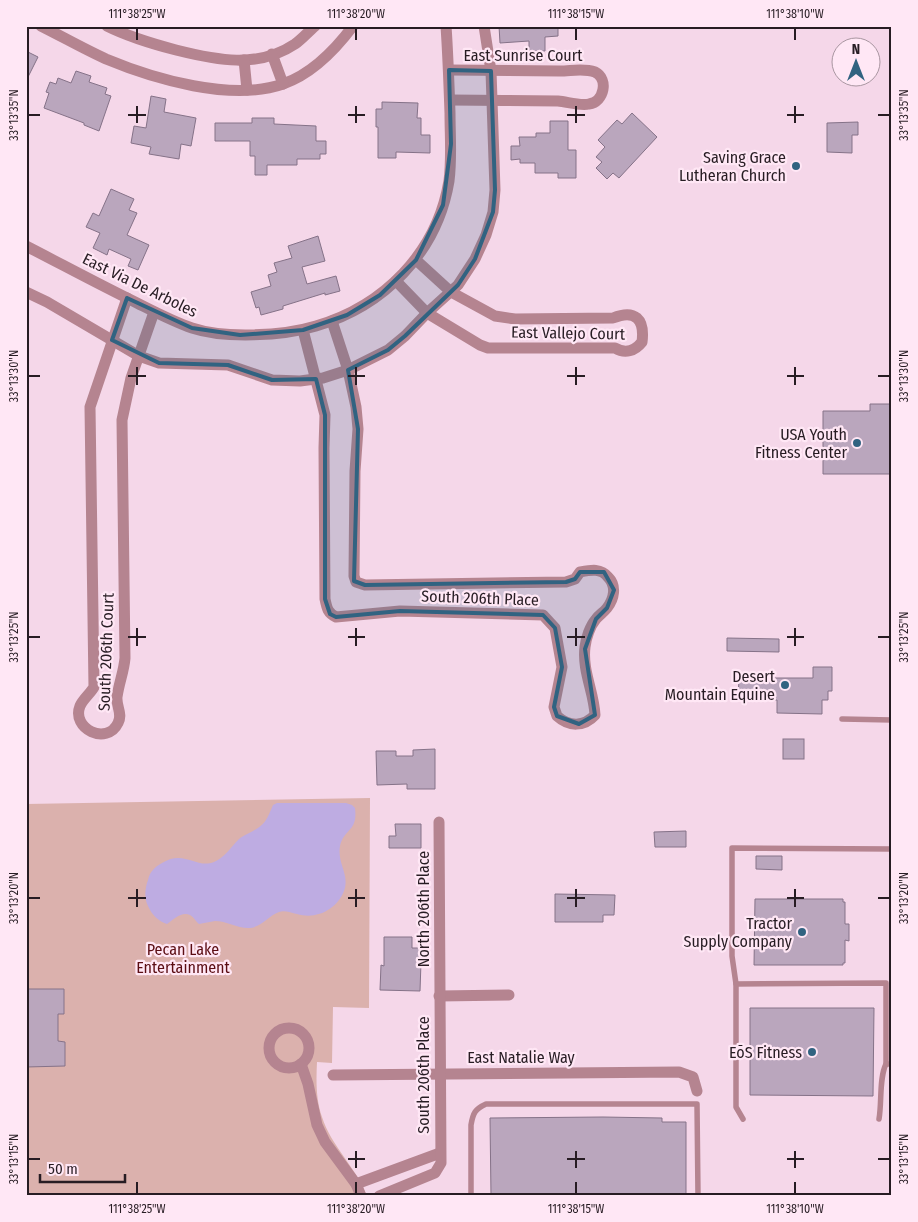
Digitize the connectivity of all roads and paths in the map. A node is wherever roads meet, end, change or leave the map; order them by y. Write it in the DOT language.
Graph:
graph roads {
  1 [pos="41,26"];
  2 [pos="107,26"];
  3 [pos="315,26"];
  4 [pos="353,26"];
  5 [pos="446,26"];
  6 [pos="484,26"];
  7 [pos="272,54"];
  8 [pos="244,60"];
  9 [pos="449,70"];
  10 [pos="491,71"];
  11 [pos="283,84"];
  12 [pos="247,90"];
  13 [pos="450,100"];
  14 [pos="492,100"];
  15 [pos="26,246"];
  16 [pos="416,260"];
  17 [pos="396,281"];
  18 [pos="26,292"];
  19 [pos="451,292"];
  20 [pos="126,298"];
  21 [pos="154,312"];
  22 [pos="427,313"];
  23 [pos="332,321"];
  24 [pos="303,330"];
  25 [pos="112,340"];
  26 [pos="139,356"];
  27 [pos="348,370"];
  28 [pos="316,379"];
  29 [pos="842,719"];
  30 [pos="892,720"];
  31 [pos="439,822"];
  32 [pos="892,848"];
  33 [pos="889,983"];
  34 [pos="736,984"];
  35 [pos="509,995"];
  36 [pos="439,996"];
  37 [pos="301,1064"];
  38 [pos="889,1064"];
  39 [pos="333,1074"];
  40 [pos="439,1074"];
  41 [pos="697,1091"];
  42 [pos="697,1104"];
  43 [pos="743,1119"];
  44 [pos="879,1119"];
  45 [pos="440,1153"];
  46 [pos="401,1167"];
  47 [pos="356,1184"];
  48 [pos="408,1184"];
  49 [pos="361,1196"];
  50 [pos="379,1196"];
  51 [pos="471,1196"];
  52 [pos="698,1196"];
  1 -- 12 [label="street"];
  2 -- 8 [label="street"];
  3 -- 7 [label="street"];
  4 -- 11 [label="street"];
  5 -- 9 [label="street"];
  6 -- 10 [label="street"];
  7 -- 8 [label="street"];
  7 -- 11 [label="street"];
  8 -- 12 [label="street"];
  9 -- 10 [label="street, East Sunrise Court"];
  9 -- 13 [label="street"];
  10 -- 14 [label="street"];
  10 -- 14 [label="street, East Sunrise Court"];
  11 -- 12 [label="street"];
  13 -- 14 [label="street, East Sunrise Court"];
  13 -- 16 [label="street, East Via De Arboles"];
  14 -- 19 [label="street"];
  15 -- 20 [label="street, East Via De Arboles"];
  16 -- 17 [label="street, East Via De Arboles"];
  16 -- 19 [label="street, East Vallejo Court"];
  17 -- 22 [label="street, East Vallejo Court"];
  17 -- 23 [label="street, East Via De Arboles"];
  18 -- 25 [label="street"];
  19 -- 22 [label="street"];
  19 -- 22 [label="street, East Vallejo Court"];
  20 -- 21 [label="street, East Via De Arboles"];
  20 -- 25 [label="street, South 206th Court"];
  21 -- 24 [label="street, East Via De Arboles"];
  21 -- 26 [label="street, South 206th Court"];
  22 -- 27 [label="street"];
  23 -- 24 [label="street, East Via De Arboles"];
  23 -- 27 [label="street"];
  24 -- 28 [label="street"];
  25 -- 26 [label="street"];
  25 -- 26 [label="street, South 206th Court"];
  26 -- 28 [label="street"];
  27 -- 28 [label="street"];
  27 -- 28 [label="street, South 206th Place"];
  29 -- 30 [label="lane"];
  31 -- 36 [label="street, North 206th Place"];
  32 -- 34 [label="lane"];
  33 -- 34 [label="lane"];
  33 -- 38 [label="lane"];
  34 -- 43 [label="lane"];
  35 -- 36 [label="street"];
  36 -- 40 [label="street, South 206th Place"];
  37 -- 47 [label="street"];
  38 -- 44 [label="lane"];
  39 -- 40 [label="street, East Natalie Way"];
  40 -- 41 [label="street, East Natalie Way"];
  40 -- 45 [label="street, South 206th Place"];
  41 -- 42 [label="lane"];
  42 -- 51 [label="lane"];
  42 -- 52 [label="lane"];
  45 -- 46 [label="street"];
  45 -- 48 [label="street"];
  46 -- 47 [label="street"];
  46 -- 48 [label="street"];
  47 -- 49 [label="street"];
  48 -- 50 [label="street"];
}
